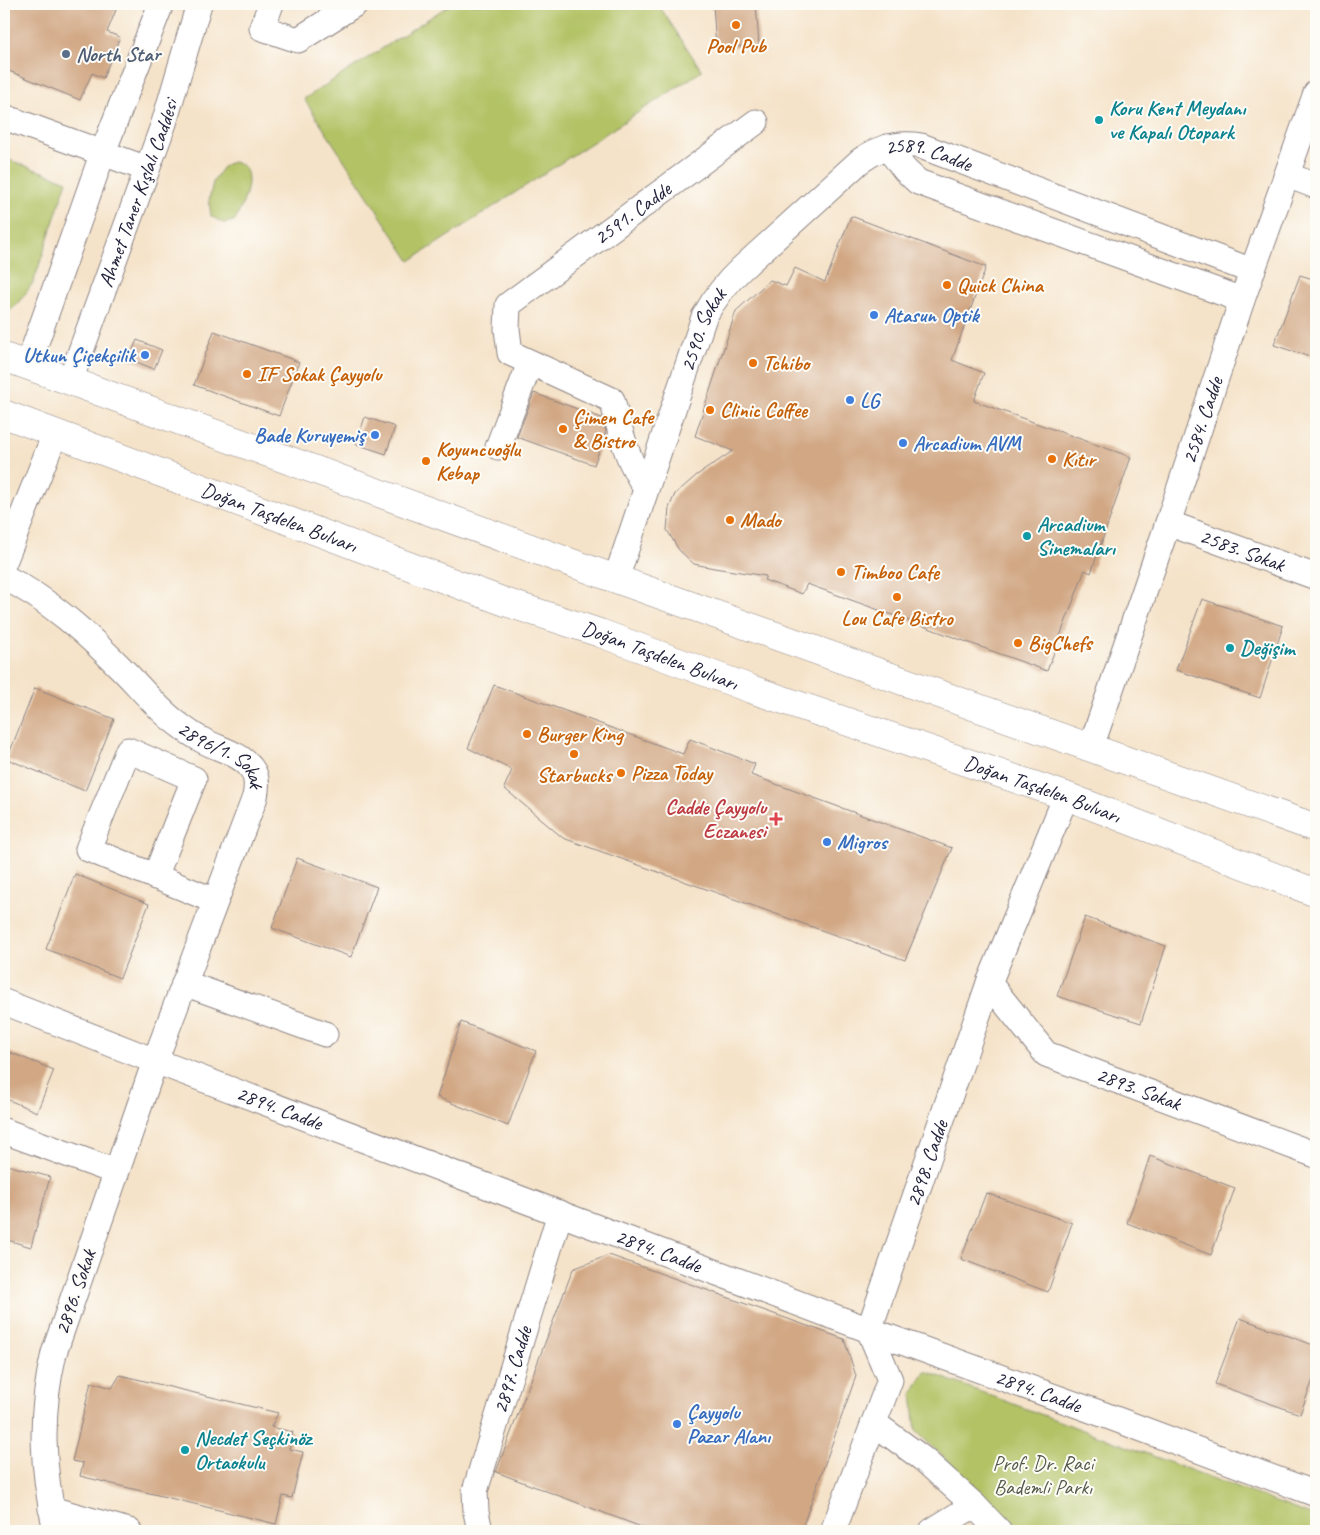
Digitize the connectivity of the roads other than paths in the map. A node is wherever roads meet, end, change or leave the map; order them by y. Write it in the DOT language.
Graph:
graph roads {
  1 [pos="161,4"];
  2 [pos="271,4"];
  3 [pos="355,4"];
  4 [pos="192,6"];
  5 [pos="1316,93"];
  6 [pos="4,117"];
  7 [pos="756,122"];
  8 [pos="887,147"];
  9 [pos="102,152"];
  10 [pos="147,169"];
  11 [pos="1287,175"];
  12 [pos="1316,186"];
  13 [pos="1072,203"];
  14 [pos="1059,234"];
  15 [pos="1252,272"];
  16 [pos="1242,300"];
  17 [pos="16,361"];
  18 [pos="530,363"];
  19 [pos="70,381"];
  20 [pos="5,418"];
  21 [pos="55,434"];
  22 [pos="498,447"];
  23 [pos="646,488"];
  24 [pos="1168,523"];
  25 [pos="4,562"];
  26 [pos="1316,577"];
  27 [pos="4,578"];
  28 [pos="616,579"];
  29 [pos="1090,748"];
  30 [pos="1066,796"];
  31 [pos="1316,828"];
  32 [pos="155,877"];
  33 [pos="1316,893"];
  34 [pos="215,901"];
  35 [pos="184,983"];
  36 [pos="989,983"];
  37 [pos="4,1002"];
  38 [pos="325,1034"];
  39 [pos="155,1061"];
  40 [pos="4,1131"];
  41 [pos="1316,1155"];
  42 [pos="116,1172"];
  43 [pos="560,1213"];
  44 [pos="869,1330"];
  45 [pos="874,1423"];
  46 [pos="1316,1494"];
  47 [pos="974,1505"];
  48 [pos="53,1520"];
  49 [pos="474,1530"];
  50 [pos="129,1531"];
  51 [pos="833,1531"];
  52 [pos="932,1531"];
  53 [pos="1000,1531"];
  1 -- 9 [label="street, Ahmet Taner Kışlalı Caddesi"];
  2 -- 3 [label="street"];
  4 -- 10 [label="street, Ahmet Taner Kışlalı Caddesi"];
  5 -- 11 [label="street, 2584. Cadde"];
  6 -- 9 [label="street"];
  7 -- 18 [label="street, 2591. Cadde"];
  8 -- 13 [label="street, 2589. Cadde"];
  8 -- 14 [label="street, 2589. Cadde"];
  8 -- 23 [label="street, 2590. Sokak"];
  9 -- 10 [label="street"];
  9 -- 17 [label="street, Ahmet Taner Kışlalı Caddesi"];
  10 -- 19 [label="street, Ahmet Taner Kışlalı Caddesi"];
  11 -- 12 [label="street"];
  11 -- 15 [label="street, 2584. Cadde"];
  13 -- 14 [label="street"];
  13 -- 15 [label="street, 2589. Cadde"];
  14 -- 16 [label="street, 2589. Cadde"];
  15 -- 16 [label="street, 2584. Cadde"];
  16 -- 24 [label="street, 2584. Cadde"];
  17 -- 19 [label="main road"];
  18 -- 22 [label="street"];
  18 -- 23 [label="street"];
  19 -- 28 [label="main road"];
  20 -- 21 [label="main road, Doğan Taşdelen Bulvarı"];
  21 -- 25 [label="street"];
  21 -- 30 [label="main road, Doğan Taşdelen Bulvarı"];
  23 -- 28 [label="street, 2590. Sokak"];
  24 -- 26 [label="street, 2583. Sokak"];
  24 -- 29 [label="street, 2584. Cadde"];
  27 -- 34 [label="street, 2896/1. Sokak"];
  28 -- 29 [label="main road"];
  29 -- 31 [label="main road"];
  30 -- 33 [label="main road, Doğan Taşdelen Bulvarı"];
  30 -- 36 [label="street, 2898. Cadde"];
  32 -- 32 [label="street"];
  32 -- 34 [label="street"];
  34 -- 35 [label="street, 2896/1. Sokak"];
  35 -- 38 [label="street"];
  35 -- 39 [label="street, 2896/1. Sokak"];
  36 -- 41 [label="street, 2893. Sokak"];
  36 -- 44 [label="street, 2898. Cadde"];
  37 -- 39 [label="street, 2894. Cadde"];
  39 -- 42 [label="street, 2896. Sokak"];
  39 -- 43 [label="street, 2894. Cadde"];
  40 -- 42 [label="street"];
  42 -- 48 [label="street, 2896. Sokak"];
  43 -- 44 [label="street, 2894. Cadde"];
  43 -- 49 [label="street, 2897. Cadde"];
  44 -- 45 [label="street"];
  44 -- 46 [label="street, 2894. Cadde"];
  45 -- 47 [label="street"];
  45 -- 51 [label="street"];
  47 -- 52 [label="street"];
  47 -- 53 [label="street"];
  48 -- 50 [label="street"];
}
